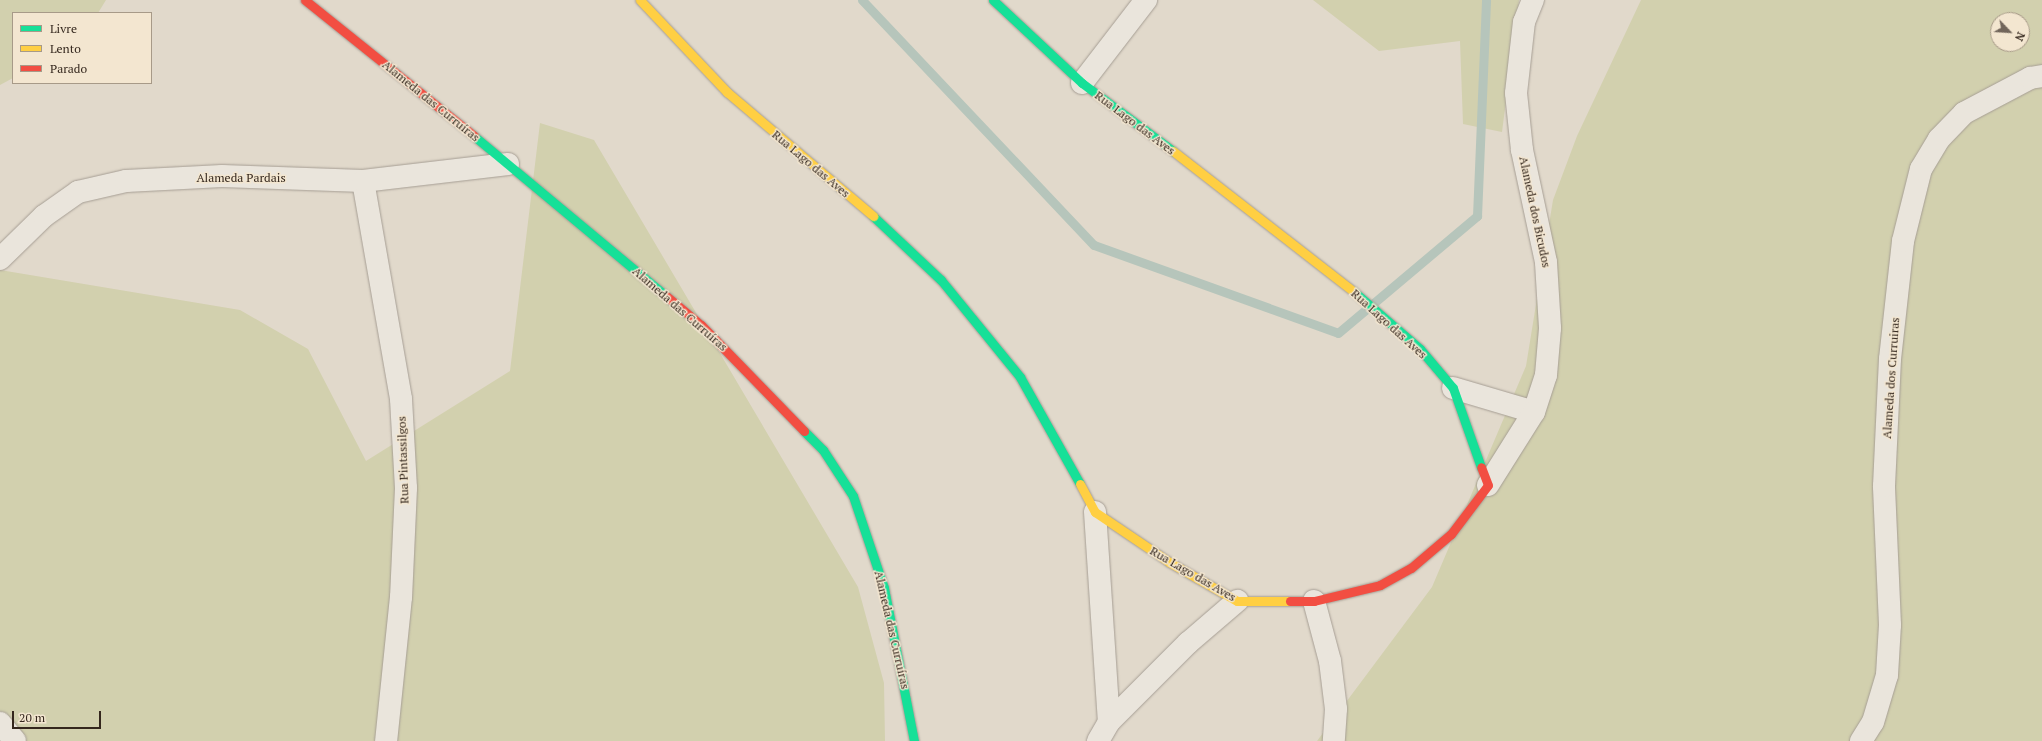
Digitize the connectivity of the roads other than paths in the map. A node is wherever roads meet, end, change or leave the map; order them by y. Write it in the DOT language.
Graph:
graph roads {
  1 [pos="305,0"];
  2 [pos="640,0"];
  3 [pos="993,0"];
  4 [pos="1146,0"];
  5 [pos="1533,0"];
  6 [pos="2042,76"];
  7 [pos="1082,83"];
  8 [pos="508,164"];
  9 [pos="363,180"];
  10 [pos="0,259"];
  11 [pos="1453,388"];
  12 [pos="1534,412"];
  13 [pos="1488,485"];
  14 [pos="1095,512"];
  15 [pos="1237,601"];
  16 [pos="1314,601"];
  17 [pos="1109,722"];
  18 [pos="0,723"];
  19 [pos="15,741"];
  20 [pos="386,741"];
  21 [pos="914,741"];
  22 [pos="1098,741"];
  23 [pos="1334,741"];
  24 [pos="1861,741"];
  1 -- 8 [label="street, Alameda das Curruíras"];
  2 -- 14 [label="street, Rua Lago das Aves"];
  3 -- 7 [label="street, Rua Lago das Aves"];
  4 -- 7 [label="street"];
  5 -- 12 [label="street, Alameda dos Bicudos"];
  6 -- 24 [label="street, Alameda dos Curruiras"];
  7 -- 11 [label="street, Rua Lago das Aves"];
  8 -- 9 [label="street, Alameda Pardais"];
  8 -- 21 [label="street, Alameda das Curruíras"];
  9 -- 10 [label="street, Alameda Pardais"];
  9 -- 20 [label="street, Rua Pintassilgos"];
  11 -- 12 [label="street"];
  11 -- 13 [label="street, Rua Lago das Aves"];
  12 -- 13 [label="street, Alameda dos Bicudos"];
  13 -- 16 [label="street, Rua Lago das Aves"];
  14 -- 15 [label="street, Rua Lago das Aves"];
  14 -- 17 [label="street, Rua Lago das Aves"];
  15 -- 16 [label="street, Rua Lago das Aves"];
  15 -- 17 [label="street"];
  16 -- 23 [label="street"];
  17 -- 22 [label="street"];
  18 -- 19 [label="street"];
}
